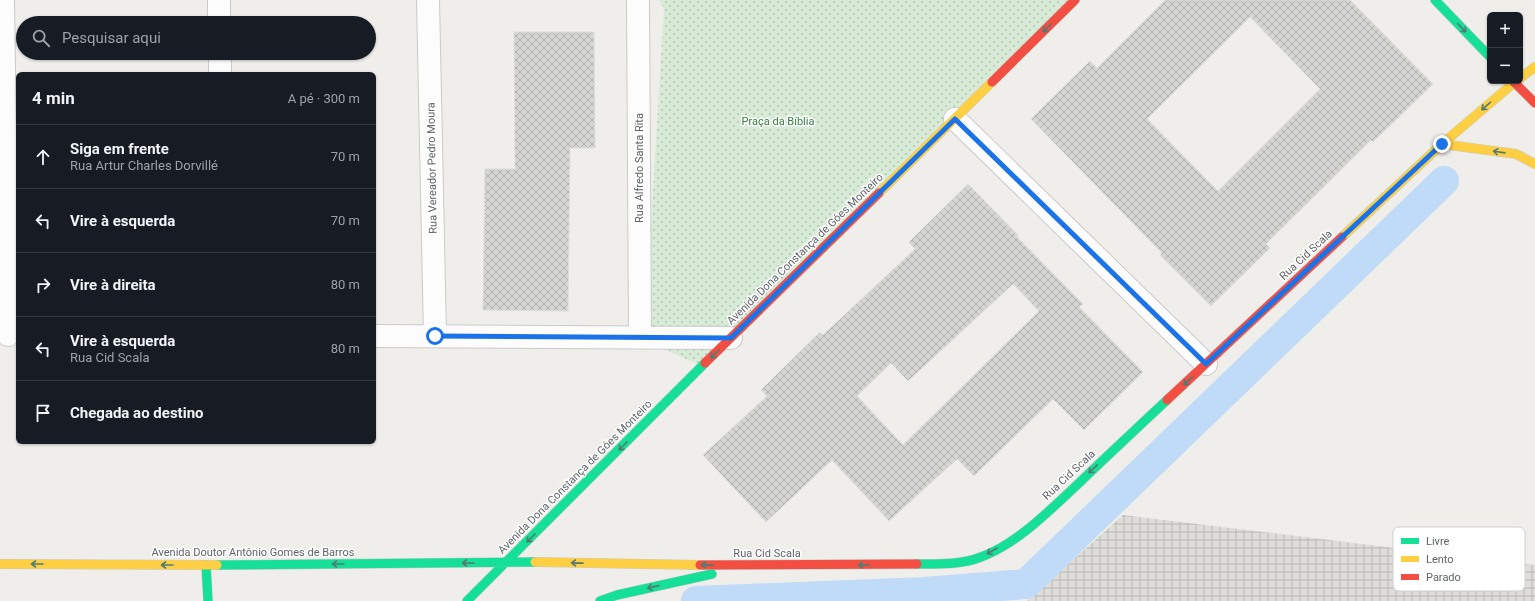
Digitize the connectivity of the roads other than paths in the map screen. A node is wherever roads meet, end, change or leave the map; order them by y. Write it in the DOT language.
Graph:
graph roads {
  1 [pos="4,0"];
  2 [pos="219,0"];
  3 [pos="428,0"];
  4 [pos="638,0"];
  5 [pos="1075,0"];
  6 [pos="1435,0"];
  7 [pos="219,16"];
  8 [pos="1487,54"];
  9 [pos="220,60"];
  10 [pos="1535,67"];
  11 [pos="220,72"];
  12 [pos="1523,76"];
  13 [pos="1512,84"];
  14 [pos="1519,84"];
  15 [pos="1535,103"];
  16 [pos="955,119"];
  17 [pos="1442,144"];
  18 [pos="1535,164"];
  19 [pos="9,335"];
  20 [pos="376,336"];
  21 [pos="435,336"];
  22 [pos="640,336"];
  23 [pos="731,338"];
  24 [pos="1206,364"];
  25 [pos="507,562"];
  26 [pos="0,564"];
  27 [pos="206,565"];
  28 [pos="746,566"];
  29 [pos="208,601"];
  30 [pos="467,601"];
  31 [pos="600,601"];
  1 -- 19 [label="street"];
  2 -- 7 [label="street"];
  3 -- 21 [label="street, Rua Vereador Pedro Moura"];
  4 -- 22 [label="street, Rua Alfredo Santa Rita"];
  5 -- 16 [label="main road, Avenida Dona Constança de Góes Monteiro, one-way"];
  6 -- 8 [label="main road, one-way"];
  9 -- 11 [label="street"];
  10 -- 12 [label="main road, Rua Cid Scala"];
  13 -- 17 [label="main road, Rua Cid Scala, one-way"];
  14 -- 15 [label="main road"];
  16 -- 23 [label="main road, Avenida Dona Constança de Góes Monteiro"];
  16 -- 24 [label="street"];
  18 -- 17 [label="main road, one-way"];
  17 -- 24 [label="main road, Rua Cid Scala"];
  20 -- 21 [label="street"];
  21 -- 22 [label="street"];
  22 -- 23 [label="street"];
  23 -- 25 [label="main road, Avenida Dona Constança de Góes Monteiro, one-way"];
  24 -- 28 [label="main road, Rua Cid Scala, one-way"];
  25 -- 27 [label="main road, Avenida Doutor Antônio Gomes de Barros, one-way"];
  28 -- 25 [label="main road, Rua Cid Scala, one-way"];
  25 -- 30 [label="main road, Avenida Dona Constança de Góes Monteiro"];
  27 -- 26 [label="main road, Avenida Doutor Antônio Gomes de Barros, one-way"];
  27 -- 29 [label="main road"];
  28 -- 31 [label="main road, one-way"];
}
